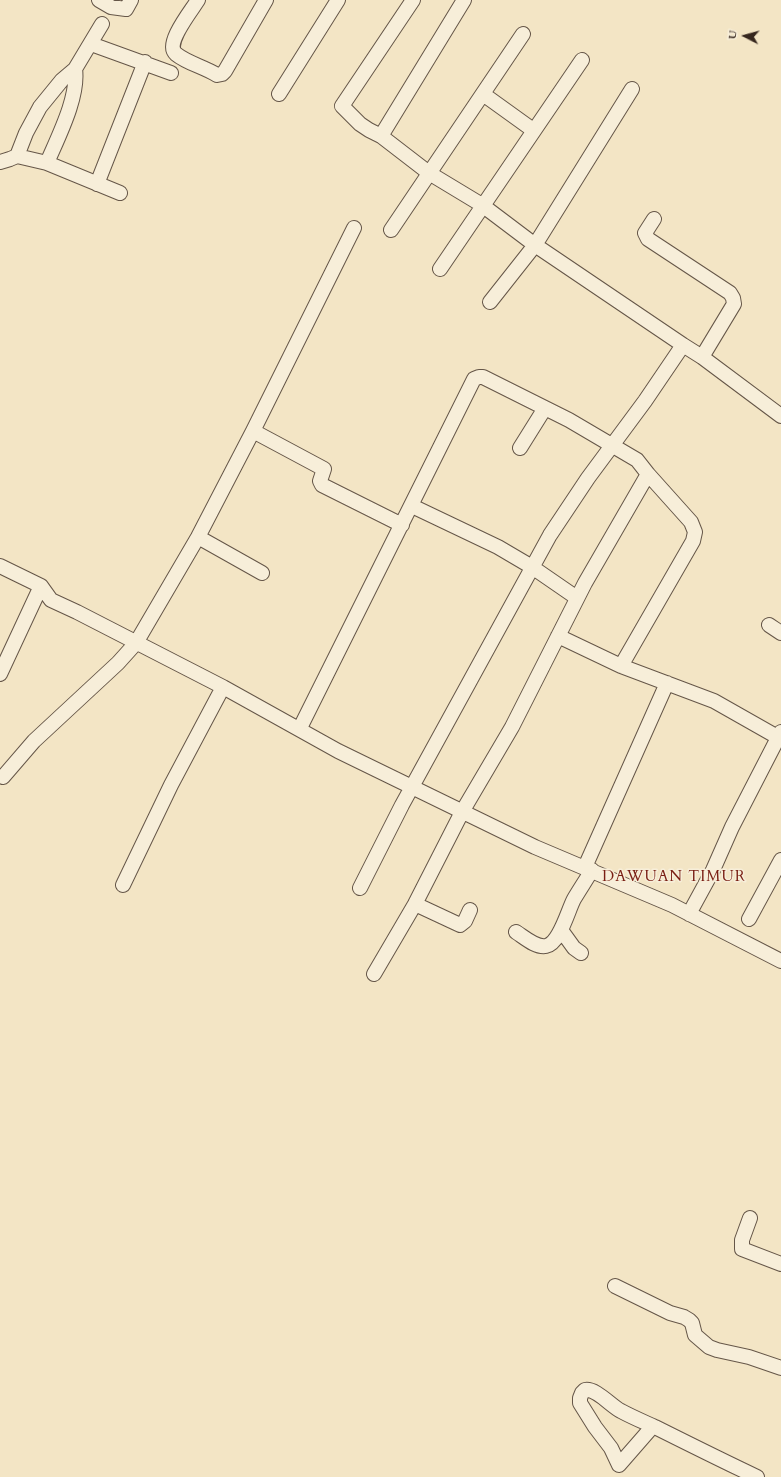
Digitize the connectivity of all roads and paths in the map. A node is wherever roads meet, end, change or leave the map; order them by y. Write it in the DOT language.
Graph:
graph roads {
  1 [pos="99,0"];
  2 [pos="131,0"];
  3 [pos="198,0"];
  4 [pos="266,0"];
  5 [pos="338,0"];
  6 [pos="413,0"];
  7 [pos="464,0"];
  8 [pos="102,24"];
  9 [pos="523,34"];
  10 [pos="91,44"];
  11 [pos="582,60"];
  12 [pos="145,62"];
  13 [pos="75,69"];
  14 [pos="171,73"];
  15 [pos="632,89"];
  16 [pos="279,94"];
  17 [pos="483,94"];
  18 [pos="533,130"];
  19 [pos="381,136"];
  20 [pos="16,156"];
  21 [pos="0,162"];
  22 [pos="47,163"];
  23 [pos="429,173"];
  24 [pos="97,184"];
  25 [pos="120,193"];
  26 [pos="482,205"];
  27 [pos="654,219"];
  28 [pos="354,228"];
  29 [pos="391,230"];
  30 [pos="535,245"];
  31 [pos="440,268"];
  32 [pos="490,302"];
  33 [pos="682,345"];
  34 [pos="702,357"];
  35 [pos="545,408"];
  36 [pos="781,416"];
  37 [pos="253,431"];
  38 [pos="611,445"];
  39 [pos="520,448"];
  40 [pos="648,474"];
  41 [pos="412,506"];
  42 [pos="402,525"];
  43 [pos="198,537"];
  44 [pos="0,566"];
  45 [pos="532,568"];
  46 [pos="262,574"];
  47 [pos="41,586"];
  48 [pos="577,598"];
  49 [pos="558,636"];
  50 [pos="136,643"];
  51 [pos="621,666"];
  52 [pos="0,674"];
  53 [pos="667,683"];
  54 [pos="223,687"];
  55 [pos="300,728"];
  56 [pos="780,736"];
  57 [pos="3,778"];
  58 [pos="412,787"];
  59 [pos="462,812"];
  60 [pos="781,860"];
  61 [pos="589,869"];
  62 [pos="123,885"];
  63 [pos="360,888"];
  64 [pos="415,904"];
  65 [pos="470,910"];
  66 [pos="689,914"];
  67 [pos="749,919"];
  68 [pos="561,930"];
  69 [pos="516,932"];
  70 [pos="581,953"];
  71 [pos="781,961"];
  72 [pos="374,974"];
  73 [pos="750,1218"];
  74 [pos="781,1264"];
  75 [pos="615,1286"];
  76 [pos="781,1368"];
  77 [pos="653,1426"];
  78 [pos="757,1477"];
  1 -- 2 [label="street"];
  3 -- 4 [label="street"];
  5 -- 16 [label="street"];
  6 -- 19 [label="street"];
  7 -- 19 [label="street"];
  8 -- 10 [label="street"];
  9 -- 17 [label="street"];
  10 -- 12 [label="street"];
  10 -- 13 [label="street"];
  11 -- 18 [label="street"];
  12 -- 14 [label="street"];
  12 -- 24 [label="street"];
  13 -- 20 [label="street"];
  13 -- 22 [label="street"];
  15 -- 30 [label="street"];
  17 -- 18 [label="street"];
  17 -- 23 [label="street"];
  18 -- 26 [label="street"];
  19 -- 23 [label="street"];
  20 -- 21 [label="street"];
  20 -- 22 [label="street"];
  22 -- 24 [label="street"];
  23 -- 26 [label="street"];
  23 -- 29 [label="street"];
  24 -- 25 [label="street"];
  26 -- 30 [label="street"];
  26 -- 31 [label="street"];
  27 -- 34 [label="street"];
  28 -- 37 [label="street"];
  30 -- 32 [label="street"];
  30 -- 33 [label="street"];
  33 -- 34 [label="street"];
  33 -- 38 [label="street"];
  34 -- 36 [label="street"];
  35 -- 38 [label="street"];
  35 -- 39 [label="street"];
  35 -- 41 [label="street"];
  37 -- 42 [label="street"];
  37 -- 43 [label="street"];
  38 -- 40 [label="street"];
  38 -- 45 [label="street"];
  40 -- 48 [label="street"];
  40 -- 51 [label="street"];
  41 -- 42 [label="street"];
  41 -- 45 [label="street"];
  42 -- 55 [label="street"];
  43 -- 46 [label="street"];
  43 -- 50 [label="street"];
  44 -- 47 [label="street"];
  45 -- 48 [label="street"];
  45 -- 58 [label="street"];
  47 -- 50 [label="street"];
  47 -- 52 [label="street"];
  48 -- 49 [label="street"];
  49 -- 51 [label="street"];
  49 -- 59 [label="street"];
  50 -- 54 [label="street"];
  50 -- 57 [label="street"];
  51 -- 53 [label="street"];
  53 -- 56 [label="street"];
  53 -- 61 [label="street"];
  54 -- 55 [label="street"];
  54 -- 62 [label="street"];
  55 -- 58 [label="street"];
  56 -- 66 [label="street"];
  58 -- 59 [label="street"];
  58 -- 63 [label="street"];
  59 -- 61 [label="street"];
  59 -- 64 [label="street"];
  60 -- 67 [label="street"];
  61 -- 66 [label="street"];
  61 -- 68 [label="street"];
  64 -- 65 [label="street"];
  64 -- 72 [label="street"];
  66 -- 71 [label="street"];
  68 -- 69 [label="street"];
  68 -- 70 [label="street"];
  73 -- 74 [label="street"];
  75 -- 76 [label="street"];
  77 -- 77 [label="street"];
  77 -- 78 [label="street"];
}
